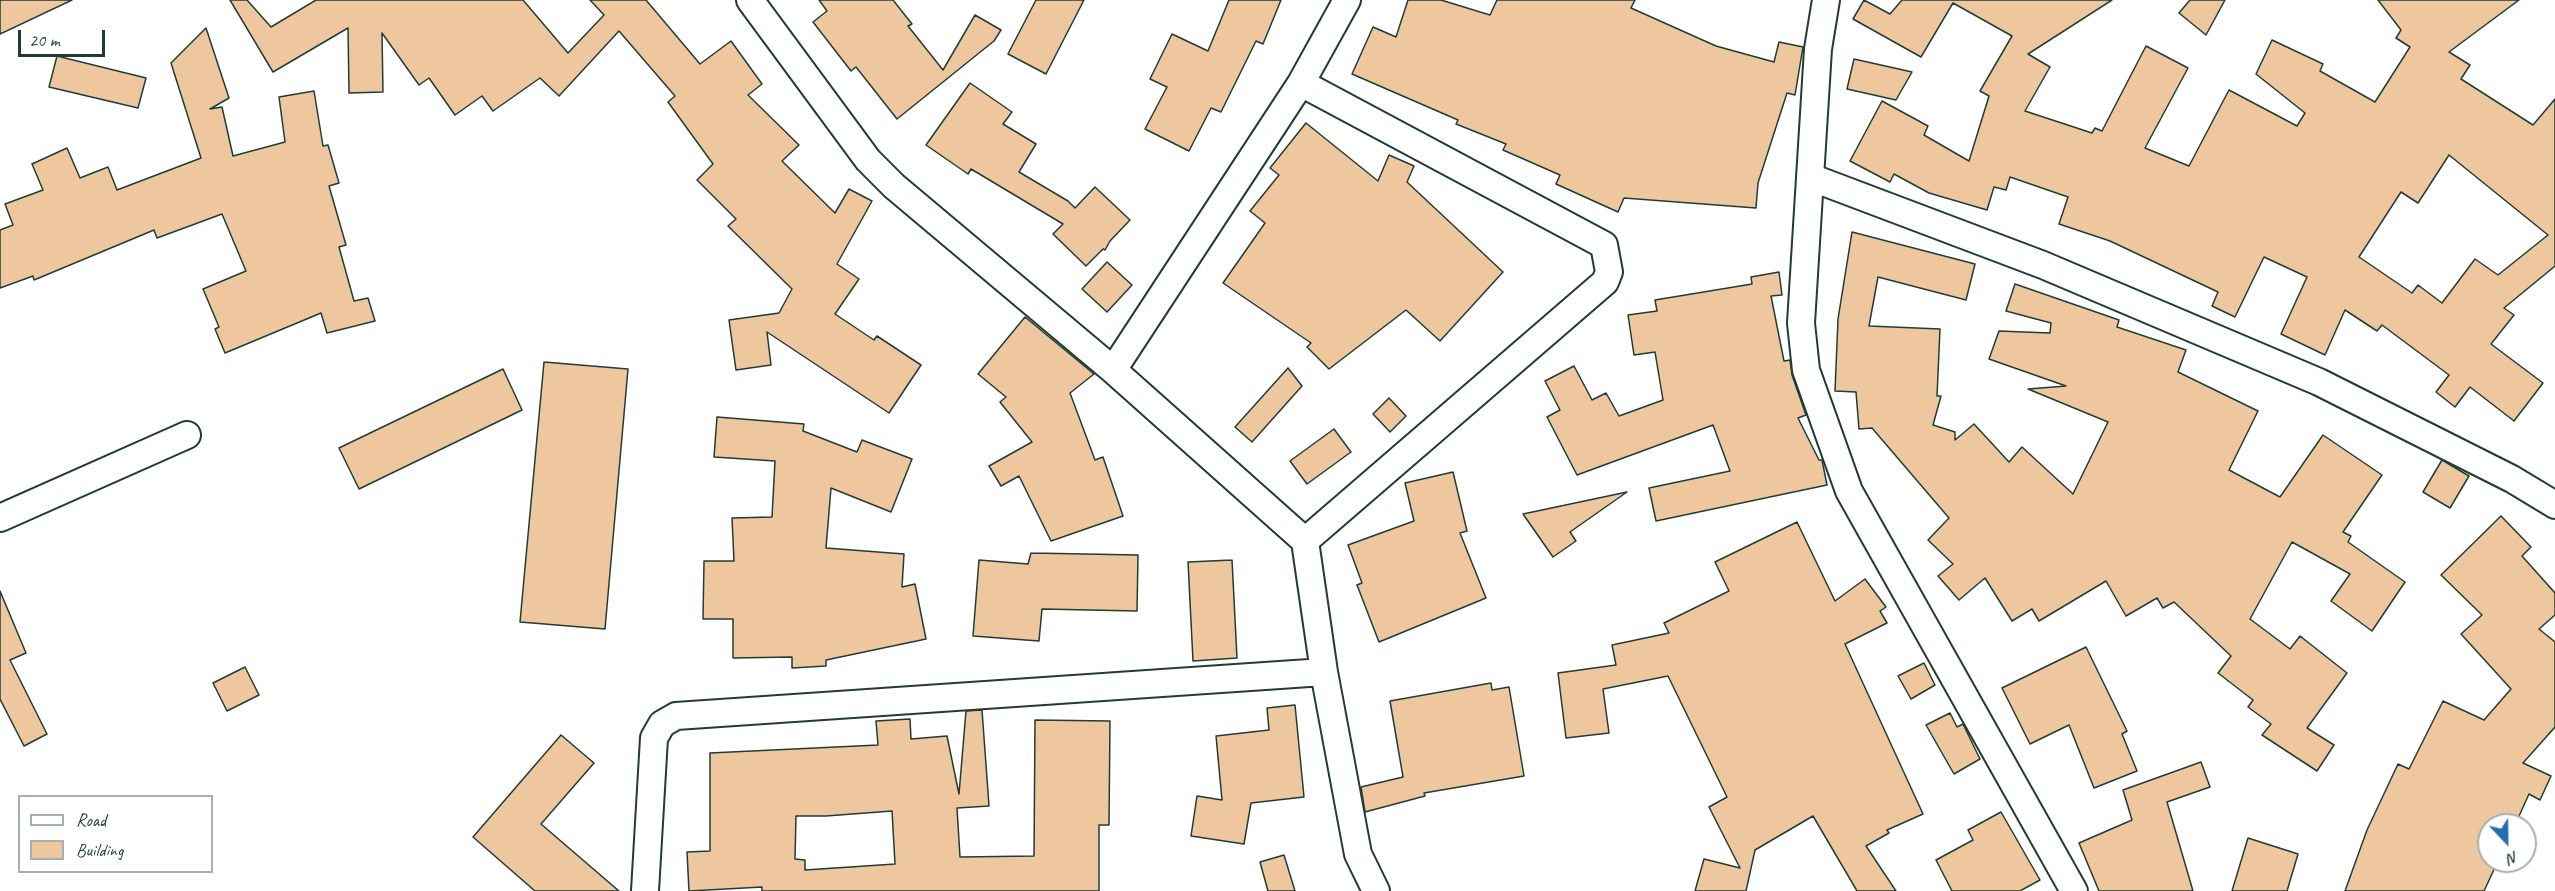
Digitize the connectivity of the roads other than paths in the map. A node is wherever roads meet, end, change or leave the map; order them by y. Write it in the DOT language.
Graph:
graph roads {
  1 [pos="750,0"];
  2 [pos="1347,0"];
  3 [pos="1819,2"];
  4 [pos="1301,83"];
  5 [pos="1810,177"];
  6 [pos="1113,370"];
  7 [pos="187,435"];
  8 [pos="2555,505"];
  9 [pos="0,518"];
  10 [pos="1305,541"];
  11 [pos="1324,672"];
  12 [pos="645,891"];
  13 [pos="1376,891"];
  14 [pos="2074,891"];
  1 -- 6 [label="street"];
  2 -- 4 [label="street"];
  3 -- 5 [label="street"];
  4 -- 6 [label="street"];
  4 -- 10 [label="street"];
  5 -- 8 [label="street"];
  5 -- 14 [label="street"];
  6 -- 10 [label="street"];
  7 -- 9 [label="street"];
  10 -- 11 [label="street"];
  11 -- 12 [label="street"];
  11 -- 13 [label="street"];
}
